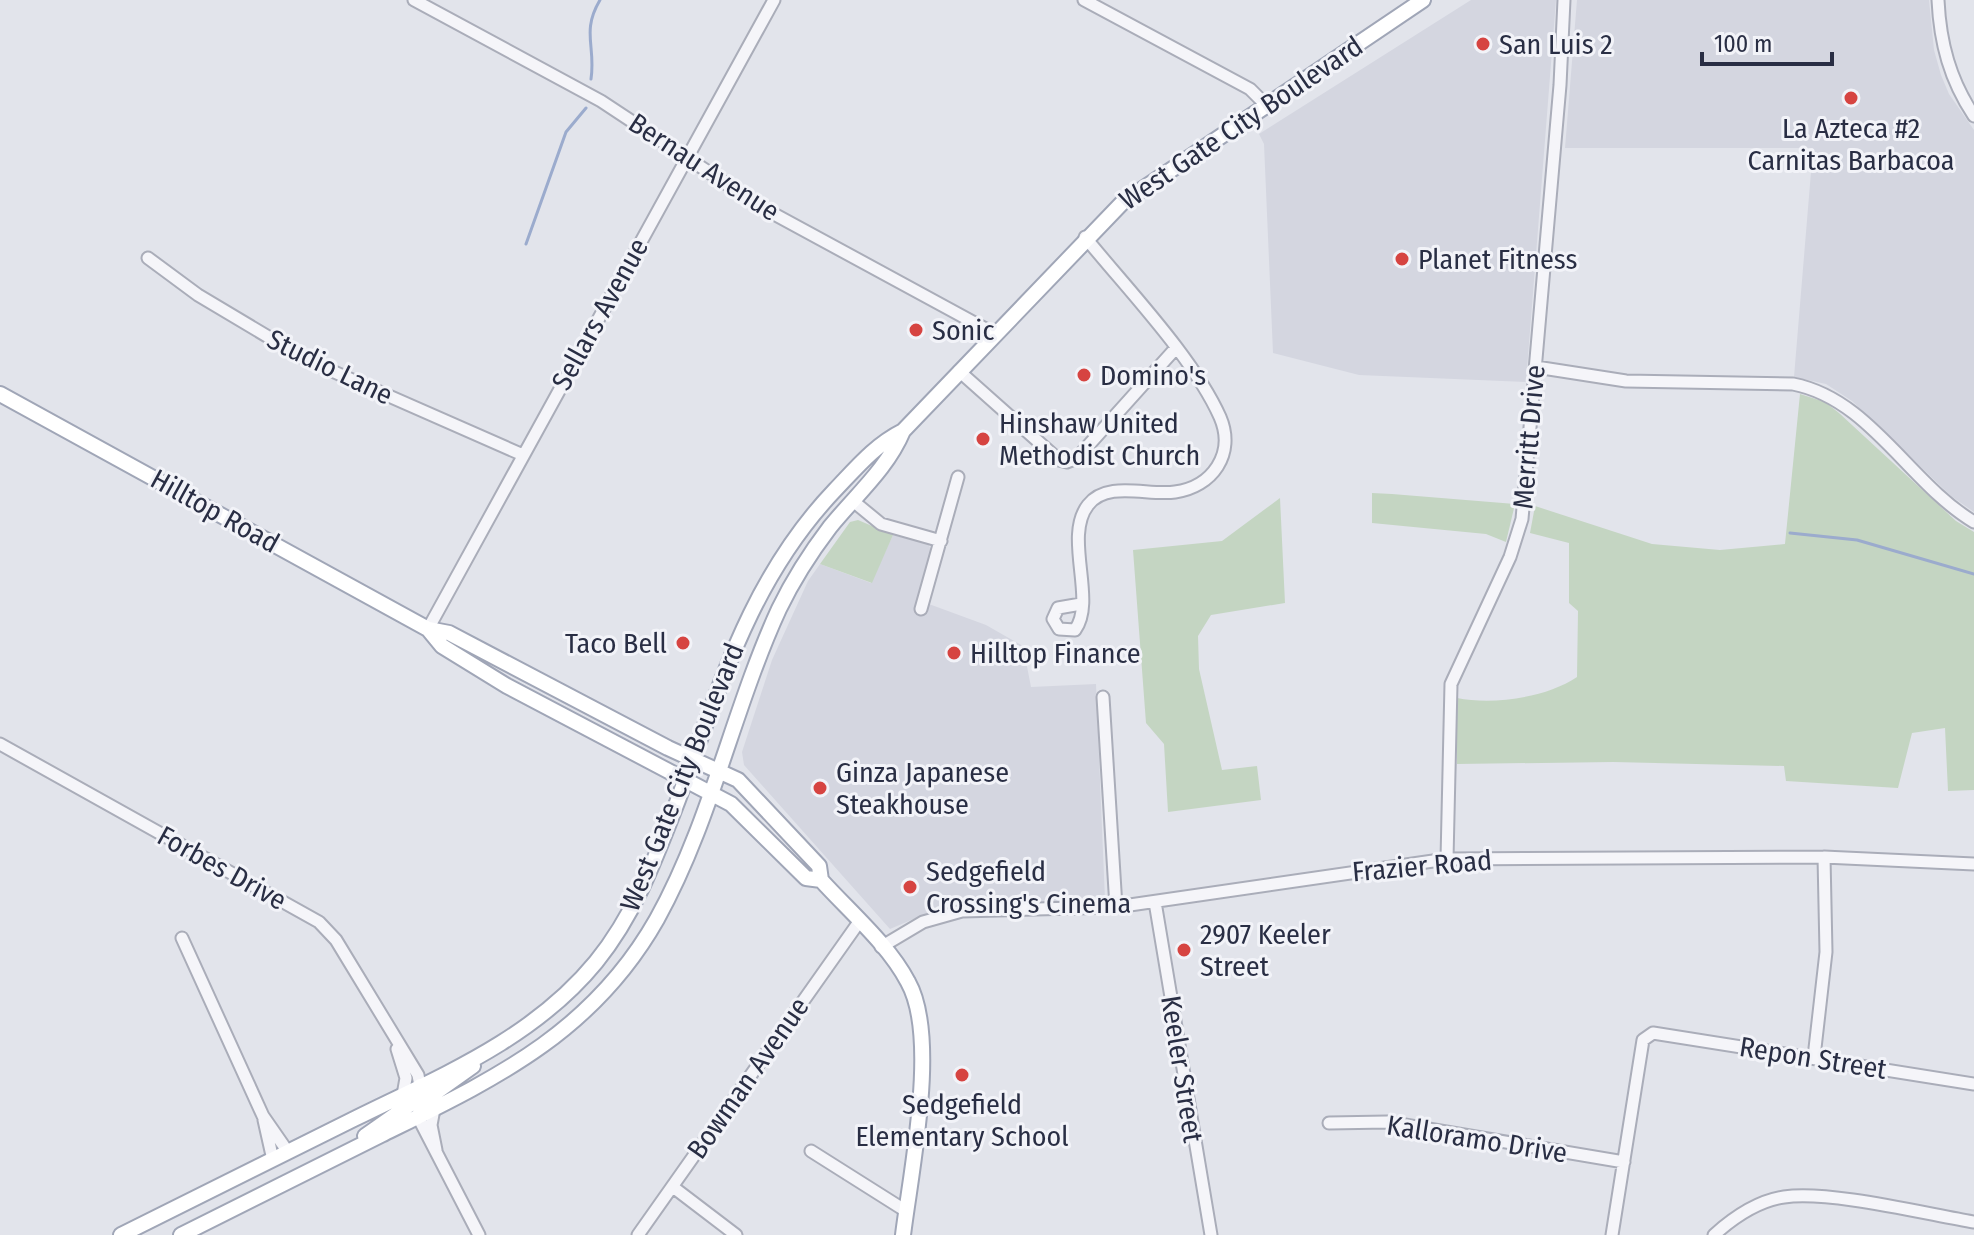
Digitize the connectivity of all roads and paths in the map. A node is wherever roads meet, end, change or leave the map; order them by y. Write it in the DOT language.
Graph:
graph roads {
  1 [pos="414,0"];
  2 [pos="774,0"];
  3 [pos="1084,0"];
  4 [pos="1423,0"];
  5 [pos="1564,0"];
  6 [pos="1938,0"];
  7 [pos="1267,106"];
  8 [pos="1974,116"];
  9 [pos="686,157"];
  10 [pos="1085,237"];
  11 [pos="148,258"];
  12 [pos="995,334"];
  13 [pos="1175,349"];
  14 [pos="1536,367"];
  15 [pos="959,371"];
  16 [pos="0,394"];
  17 [pos="903,431"];
  18 [pos="523,455"];
  19 [pos="958,477"];
  20 [pos="853,501"];
  21 [pos="1974,522"];
  22 [pos="941,541"];
  23 [pos="1081,604"];
  24 [pos="921,609"];
  25 [pos="428,629"];
  26 [pos="1103,697"];
  27 [pos="0,744"];
  28 [pos="693,759"];
  29 [pos="717,770"];
  30 [pos="685,779"];
  31 [pos="709,791"];
  32 [pos="1824,857"];
  33 [pos="1447,859"];
  34 [pos="1974,864"];
  35 [pos="821,880"];
  36 [pos="1155,902"];
  37 [pos="1116,907"];
  38 [pos="859,922"];
  39 [pos="182,938"];
  40 [pos="881,947"];
  41 [pos="395,1041"];
  42 [pos="498,1046"];
  43 [pos="1814,1057"];
  44 [pos="1974,1084"];
  45 [pos="420,1086"];
  46 [pos="403,1095"];
  47 [pos="434,1109"];
  48 [pos="263,1116"];
  49 [pos="418,1117"];
  50 [pos="1329,1123"];
  51 [pos="436,1150"];
  52 [pos="811,1151"];
  53 [pos="288,1152"];
  54 [pos="340,1156"];
  55 [pos="273,1160"];
  56 [pos="1624,1162"];
  57 [pos="673,1187"];
  58 [pos="906,1211"];
  59 [pos="1974,1222"];
  60 [pos="121,1235"];
  61 [pos="181,1235"];
  62 [pos="479,1235"];
  63 [pos="638,1235"];
  64 [pos="736,1235"];
  65 [pos="903,1235"];
  66 [pos="1211,1235"];
  67 [pos="1612,1235"];
  68 [pos="1714,1235"];
  1 -- 9 [label="street, Bernau Avenue"];
  2 -- 9 [label="street, Sellars Avenue"];
  3 -- 7 [label="street"];
  4 -- 7 [label="main road, West Gate City Boulevard"];
  5 -- 14 [label="street, Merritt Drive"];
  6 -- 8 [label="street"];
  7 -- 10 [label="main road, West Gate City Boulevard"];
  9 -- 12 [label="street, Bernau Avenue"];
  9 -- 18 [label="street, Sellars Avenue"];
  10 -- 12 [label="main road, West Gate City Boulevard"];
  10 -- 13 [label="street"];
  11 -- 18 [label="street, Studio Lane"];
  12 -- 15 [label="main road, West Gate City Boulevard"];
  13 -- 15 [label="street"];
  13 -- 23 [label="street"];
  14 -- 21 [label="street"];
  14 -- 33 [label="street, Merritt Drive"];
  15 -- 17 [label="main road, West Gate City Boulevard"];
  16 -- 25 [label="main road, Hilltop Road"];
  17 -- 20 [label="main road, West Gate City Boulevard"];
  17 -- 28 [label="main road, West Gate City Boulevard"];
  18 -- 25 [label="street, Sellars Avenue"];
  19 -- 22 [label="street"];
  20 -- 22 [label="street"];
  20 -- 29 [label="main road, West Gate City Boulevard"];
  22 -- 24 [label="street"];
  25 -- 28 [label="main road, Hilltop Road"];
  25 -- 30 [label="main road, Hilltop Road"];
  26 -- 37 [label="street"];
  27 -- 41 [label="street, Forbes Drive"];
  28 -- 29 [label="main road, Hilltop Road"];
  28 -- 30 [label="main road, West Gate City Boulevard"];
  29 -- 31 [label="main road, West Gate City Boulevard"];
  29 -- 35 [label="main road, Hilltop Road"];
  30 -- 31 [label="main road, Hilltop Road"];
  30 -- 42 [label="main road, West Gate City Boulevard"];
  31 -- 35 [label="main road, Hilltop Road"];
  31 -- 47 [label="main road, West Gate City Boulevard"];
  32 -- 33 [label="street, Frazier Road"];
  32 -- 34 [label="street, Frazier Road"];
  32 -- 43 [label="street"];
  33 -- 36 [label="street, Frazier Road"];
  35 -- 38 [label="main road"];
  36 -- 37 [label="street, Frazier Road"];
  36 -- 66 [label="street, Keeler Street"];
  37 -- 40 [label="street, Frazier Road"];
  38 -- 40 [label="main road"];
  38 -- 57 [label="street, Bowman Avenue"];
  39 -- 48 [label="street"];
  40 -- 58 [label="main road"];
  41 -- 45 [label="street, Forbes Drive"];
  41 -- 46 [label="street, Forbes Drive"];
  42 -- 45 [label="main road, West Gate City Boulevard"];
  42 -- 49 [label="main road"];
  43 -- 44 [label="street, Repon Street"];
  43 -- 56 [label="street, Repon Street"];
  45 -- 46 [label="main road, West Gate City Boulevard"];
  45 -- 54 [label="main road"];
  46 -- 53 [label="main road, West Gate City Boulevard"];
  47 -- 49 [label="main road, West Gate City Boulevard"];
  47 -- 51 [label="street"];
  48 -- 53 [label="street"];
  48 -- 55 [label="street"];
  49 -- 51 [label="street"];
  49 -- 54 [label="main road, West Gate City Boulevard"];
  50 -- 56 [label="street, Kalloramo Drive"];
  51 -- 62 [label="street"];
  52 -- 58 [label="street"];
  53 -- 55 [label="main road, West Gate City Boulevard"];
  54 -- 61 [label="main road, West Gate City Boulevard"];
  55 -- 60 [label="main road, West Gate City Boulevard"];
  56 -- 67 [label="street"];
  57 -- 63 [label="street, Bowman Avenue"];
  57 -- 64 [label="street"];
  58 -- 65 [label="main road"];
  59 -- 68 [label="street"];
}
